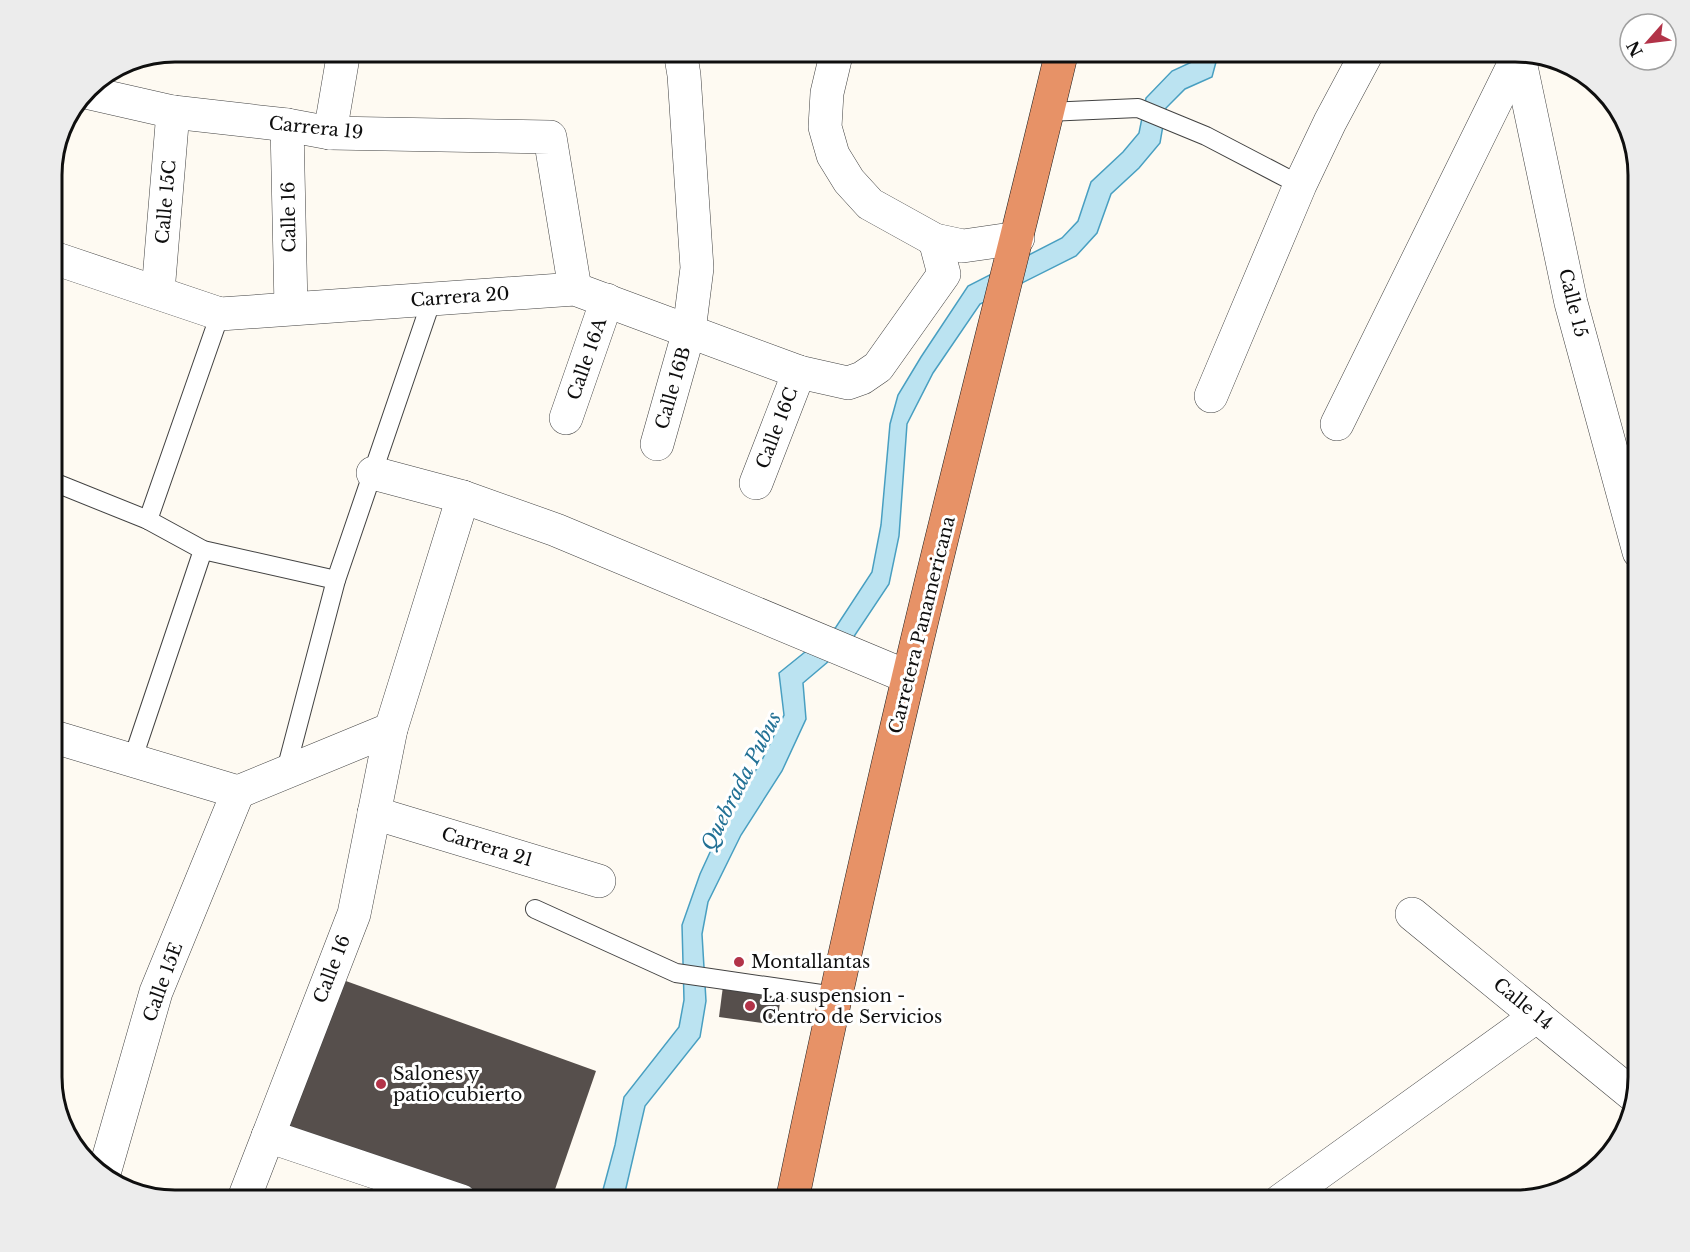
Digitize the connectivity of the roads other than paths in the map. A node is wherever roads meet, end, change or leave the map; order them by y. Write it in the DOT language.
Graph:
graph roads {
  1 [pos="342,62"];
  2 [pos="682,62"];
  3 [pos="834,62"];
  4 [pos="1059,62"];
  5 [pos="1362,62"];
  6 [pos="1515,62"];
  7 [pos="1521,62"];
  8 [pos="96,94"];
  9 [pos="173,112"];
  10 [pos="1047,112"];
  11 [pos="287,125"];
  12 [pos="330,133"];
  13 [pos="1300,185"];
  14 [pos="935,240"];
  15 [pos="1017,240"];
  16 [pos="62,261"];
  17 [pos="575,289"];
  18 [pos="158,292"];
  19 [pos="432,299"];
  20 [pos="607,300"];
  21 [pos="291,308"];
  22 [pos="220,314"];
  23 [pos="689,331"];
  24 [pos="799,372"];
  25 [pos="1210,396"];
  26 [pos="566,418"];
  27 [pos="1337,424"];
  28 [pos="657,444"];
  29 [pos="373,473"];
  30 [pos="756,483"];
  31 [pos="62,485"];
  32 [pos="463,497"];
  33 [pos="1628,512"];
  34 [pos="148,520"];
  35 [pos="202,550"];
  36 [pos="336,580"];
  37 [pos="908,677"];
  38 [pos="392,729"];
  39 [pos="62,739"];
  40 [pos="132,761"];
  41 [pos="285,774"];
  42 [pos="238,792"];
  43 [pos="374,813"];
  44 [pos="599,881"];
  45 [pos="535,909"];
  46 [pos="1412,914"];
  47 [pos="835,996"];
  48 [pos="1537,1016"];
  49 [pos="1627,1090"];
  50 [pos="268,1136"];
  51 [pos="106,1167"];
  52 [pos="247,1190"];
  53 [pos="428,1190"];
  54 [pos="794,1190"];
  55 [pos="1295,1190"];
  1 -- 12 [label="street"];
  2 -- 23 [label="street, Calle 16B"];
  3 -- 14 [label="street"];
  4 -- 10 [label="highway, Carretera Panamericana"];
  5 -- 13 [label="street"];
  6 -- 27 [label="street"];
  7 -- 33 [label="street, Calle 15"];
  8 -- 9 [label="street, Carrera 19"];
  9 -- 11 [label="street, Carrera 19"];
  9 -- 18 [label="street, Calle 15C"];
  10 -- 13 [label="lane"];
  10 -- 15 [label="highway, Carretera Panamericana"];
  11 -- 12 [label="street, Carrera 19"];
  11 -- 21 [label="street, Calle 16"];
  12 -- 17 [label="street, Carrera 19"];
  13 -- 25 [label="street"];
  14 -- 15 [label="street"];
  14 -- 24 [label="street, Carrera 20"];
  15 -- 37 [label="highway, Carretera Panamericana"];
  16 -- 18 [label="street, Carrera 20"];
  17 -- 19 [label="street, Carrera 20"];
  17 -- 20 [label="street, Carrera 20"];
  18 -- 22 [label="street, Carrera 20"];
  19 -- 21 [label="street, Carrera 20"];
  19 -- 29 [label="lane"];
  20 -- 23 [label="street, Carrera 20"];
  20 -- 26 [label="street, Calle 16A"];
  21 -- 22 [label="street, Carrera 20"];
  22 -- 34 [label="lane"];
  23 -- 24 [label="street, Carrera 20"];
  23 -- 28 [label="street, Calle 16B"];
  24 -- 30 [label="street, Calle 16C"];
  29 -- 32 [label="street"];
  29 -- 36 [label="lane"];
  31 -- 34 [label="lane"];
  32 -- 37 [label="street"];
  32 -- 38 [label="street, Calle 16"];
  34 -- 35 [label="lane"];
  35 -- 36 [label="lane"];
  35 -- 40 [label="lane"];
  36 -- 41 [label="lane"];
  37 -- 47 [label="highway, Carretera Panamericana"];
  38 -- 41 [label="street"];
  38 -- 43 [label="street, Calle 16"];
  39 -- 40 [label="street"];
  40 -- 42 [label="street"];
  41 -- 42 [label="street"];
  42 -- 51 [label="street, Calle 15E"];
  43 -- 44 [label="street, Carrera 21"];
  43 -- 50 [label="street, Calle 16"];
  45 -- 47 [label="lane"];
  46 -- 48 [label="street, Calle 14"];
  47 -- 54 [label="highway, Carretera Panamericana"];
  48 -- 49 [label="street, Calle 14"];
  48 -- 55 [label="street"];
  50 -- 52 [label="street, Calle 16"];
  50 -- 53 [label="street"];
}
